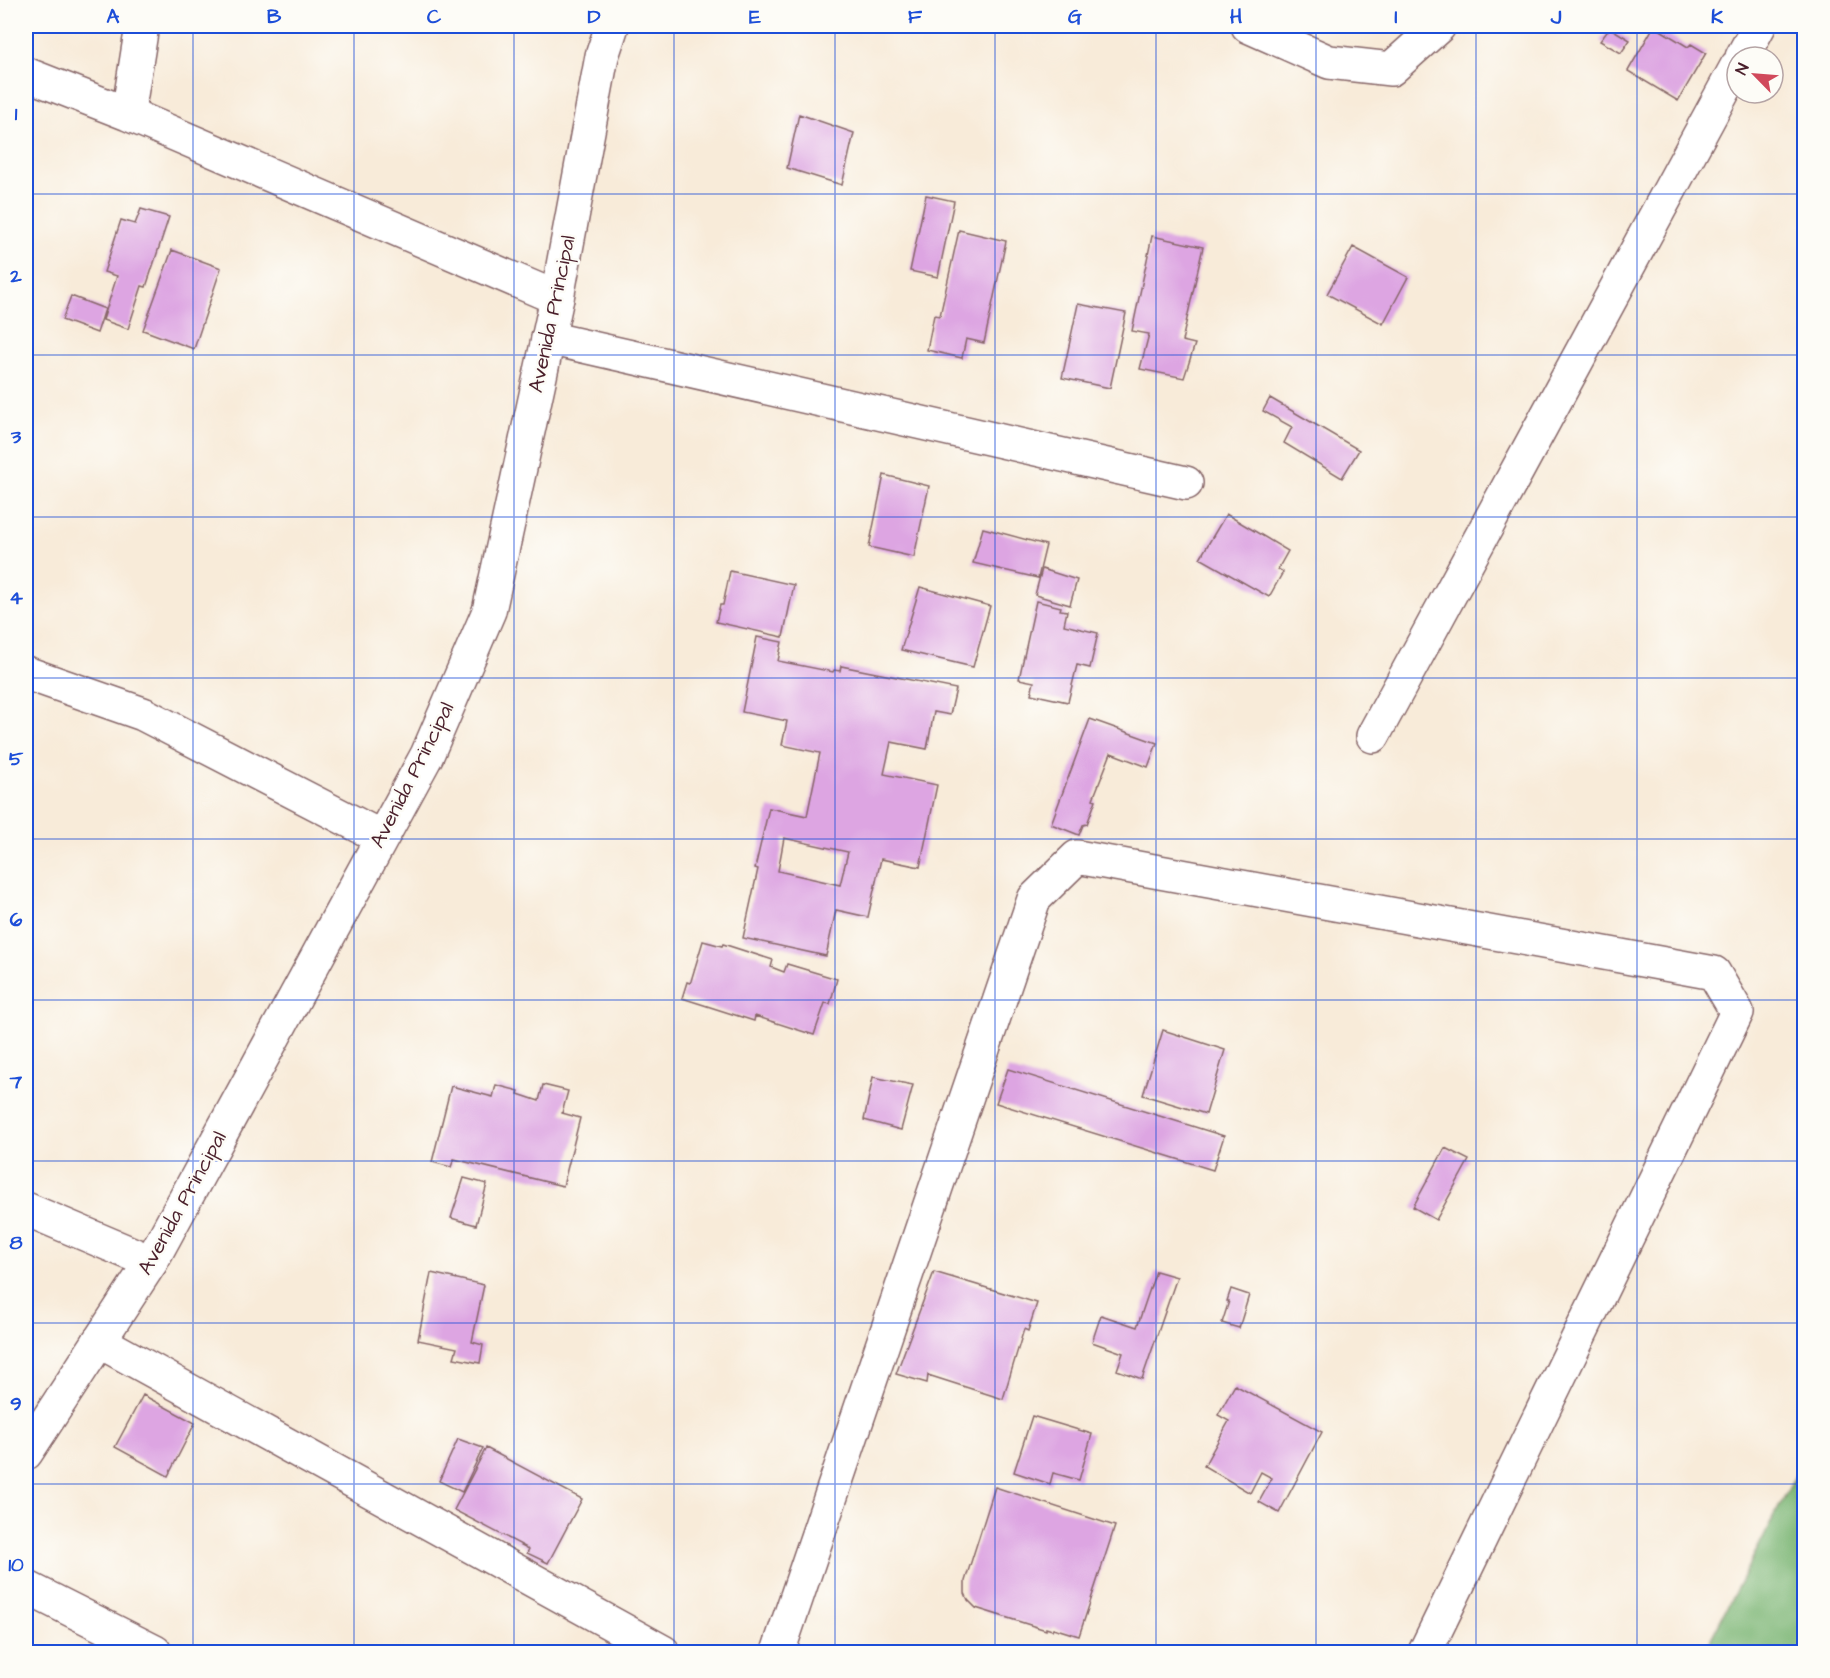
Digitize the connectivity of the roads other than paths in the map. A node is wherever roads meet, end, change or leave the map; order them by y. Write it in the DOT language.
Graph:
graph roads {
  1 [pos="142,26"];
  2 [pos="612,26"];
  3 [pos="1248,26"];
  4 [pos="1439,26"];
  5 [pos="1759,26"];
  6 [pos="1749,45"];
  7 [pos="26,74"];
  8 [pos="1725,88"];
  9 [pos="128,114"];
  10 [pos="557,298"];
  11 [pos="548,338"];
  12 [pos="1186,483"];
  13 [pos="26,673"];
  14 [pos="1373,736"];
  15 [pos="381,837"];
  16 [pos="26,1209"];
  17 [pos="151,1262"];
  18 [pos="99,1341"];
  19 [pos="26,1453"];
  20 [pos="26,1587"];
  21 [pos="155,1653"];
  22 [pos="663,1653"];
  23 [pos="778,1653"];
  24 [pos="1425,1653"];
  1 -- 9 [label="street"];
  2 -- 10 [label="street, Avenida Principal"];
  3 -- 4 [label="street"];
  5 -- 6 [label="street"];
  7 -- 9 [label="street"];
  8 -- 14 [label="street"];
  9 -- 10 [label="street"];
  10 -- 11 [label="street, Avenida Principal"];
  11 -- 12 [label="street"];
  11 -- 15 [label="street, Avenida Principal"];
  13 -- 15 [label="street"];
  15 -- 17 [label="street, Avenida Principal"];
  16 -- 17 [label="street"];
  17 -- 18 [label="street, Avenida Principal"];
  18 -- 19 [label="street, Avenida Principal"];
  18 -- 22 [label="street"];
  20 -- 21 [label="street"];
  23 -- 24 [label="street"];
}
